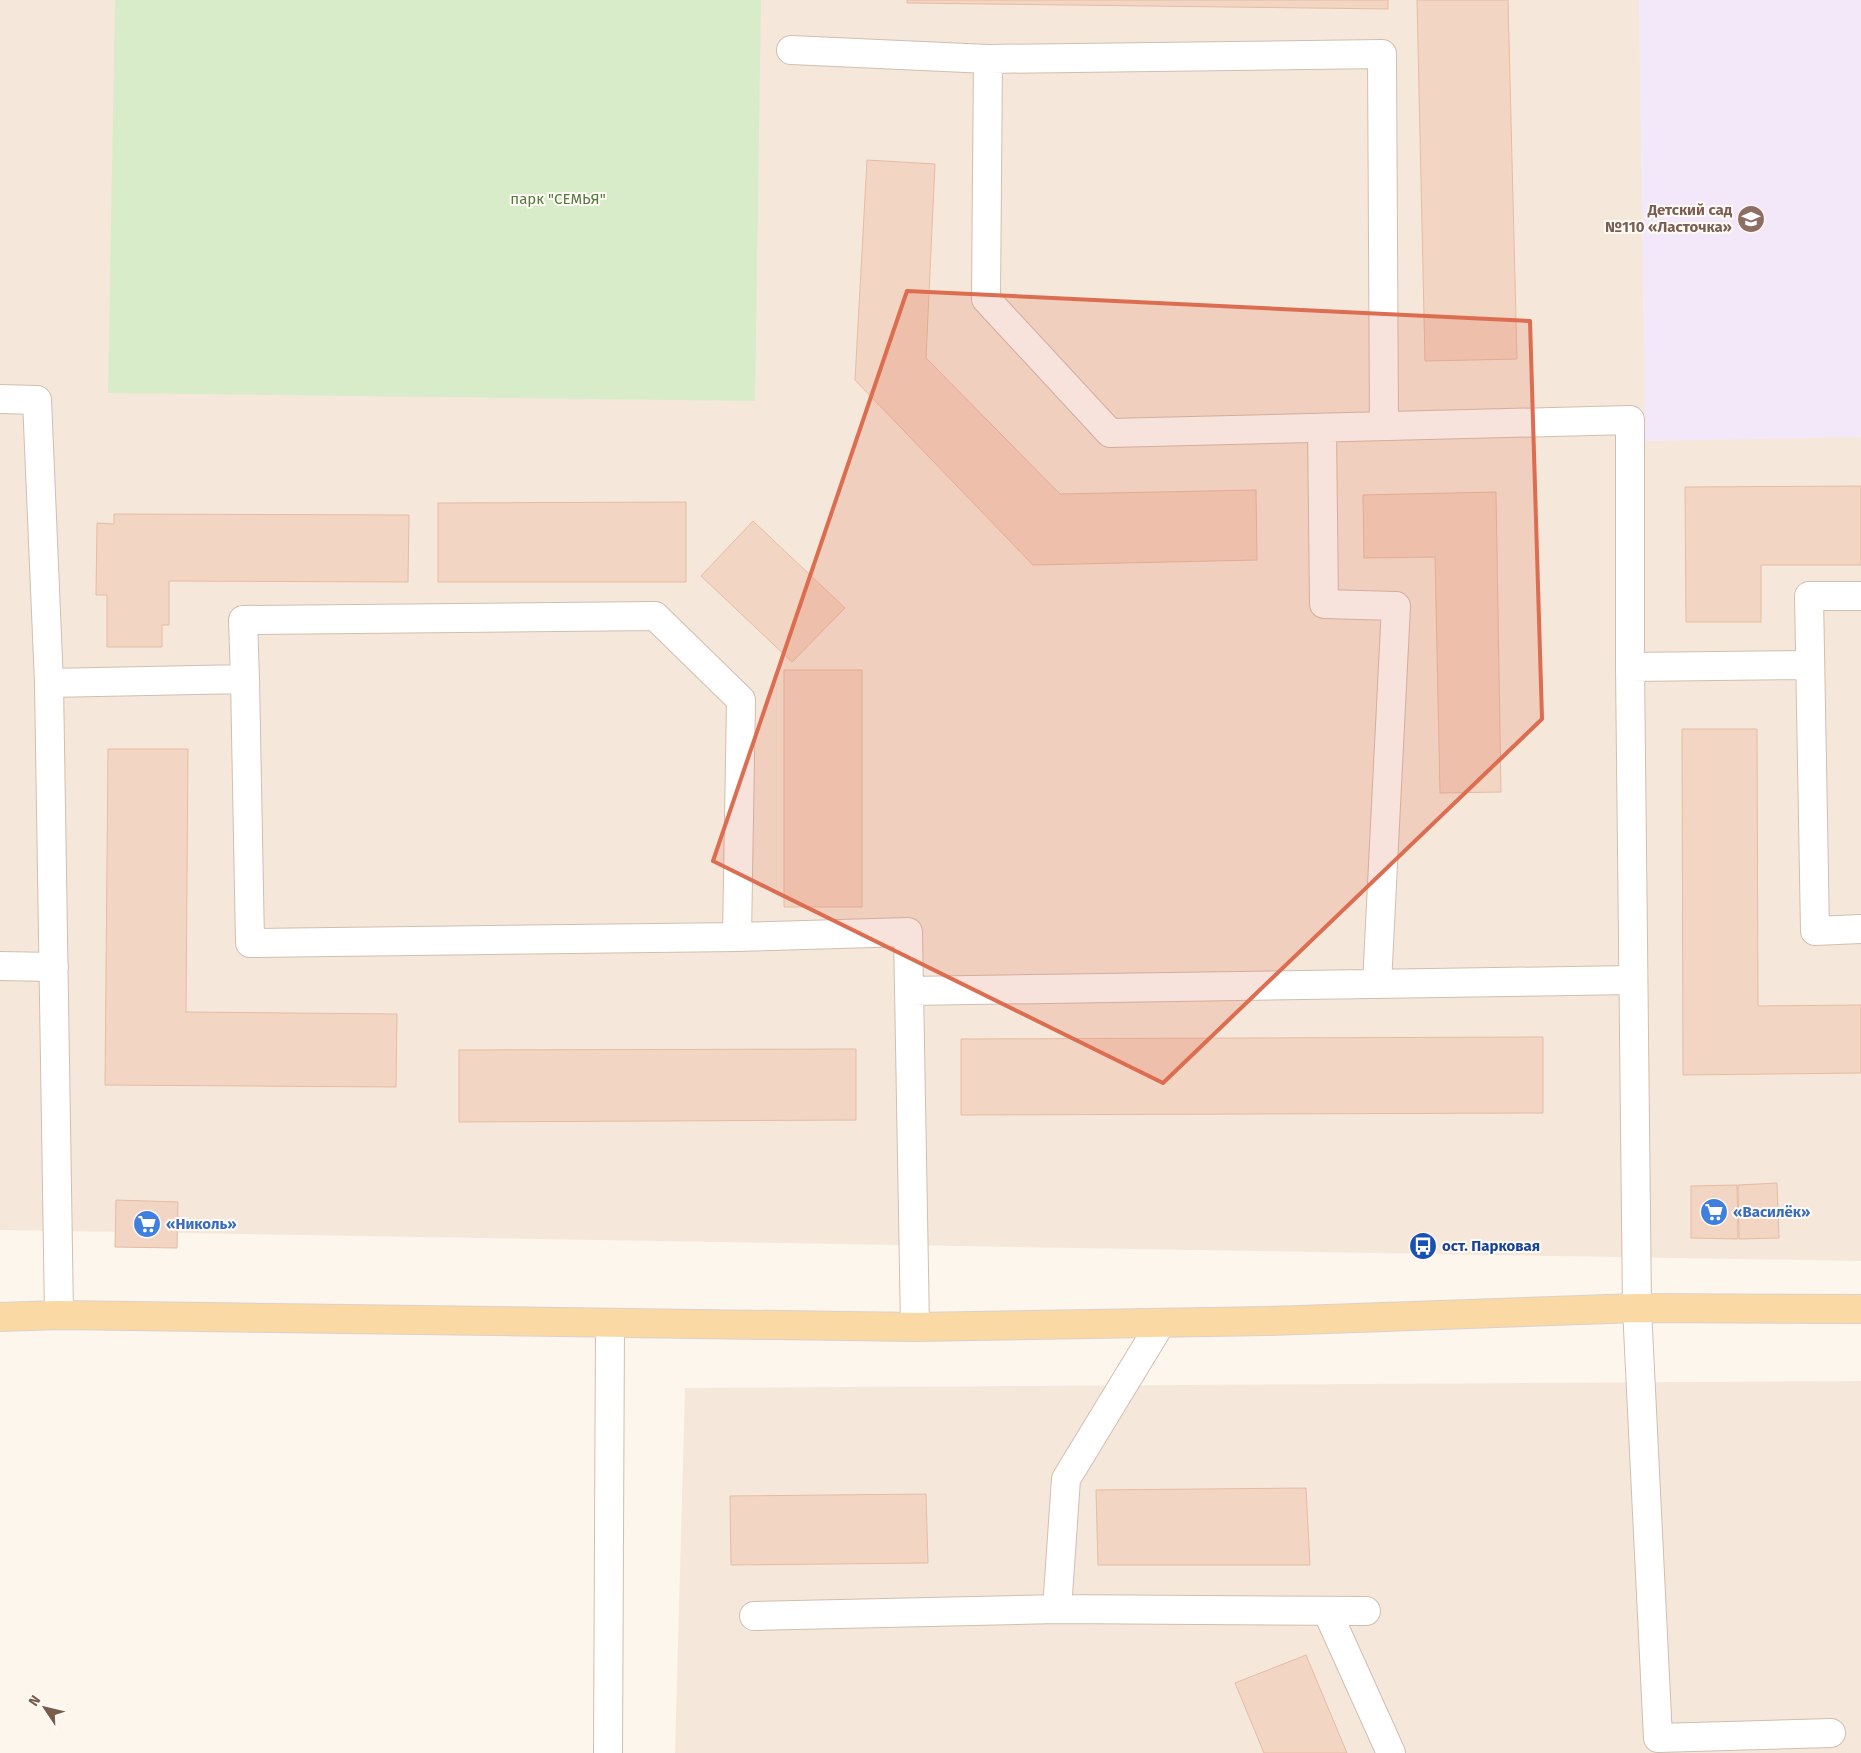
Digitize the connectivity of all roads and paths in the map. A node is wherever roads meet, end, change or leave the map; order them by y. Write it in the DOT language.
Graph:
graph roads {
  1 [pos="791,50"];
  2 [pos="988,59"];
  3 [pos="0,399"];
  4 [pos="1384,426"];
  5 [pos="1322,428"];
  6 [pos="1861,596"];
  7 [pos="1809,665"];
  8 [pos="1630,667"];
  9 [pos="245,679"];
  10 [pos="49,683"];
  11 [pos="1861,930"];
  12 [pos="737,937"];
  13 [pos="0,966"];
  14 [pos="54,967"];
  15 [pos="1633,980"];
  16 [pos="1376,984"];
  17 [pos="909,991"];
  18 [pos="1637,1308"];
  19 [pos="1861,1309"];
  20 [pos="59,1315"];
  21 [pos="0,1317"];
  22 [pos="610,1323"];
  23 [pos="1161,1323"];
  24 [pos="915,1327"];
  25 [pos="1057,1609"];
  26 [pos="1327,1611"];
  27 [pos="1366,1612"];
  28 [pos="754,1616"];
  29 [pos="1831,1733"];
  30 [pos="608,1753"];
  31 [pos="1391,1753"];
  1 -- 2 [label="street"];
  2 -- 4 [label="street"];
  2 -- 5 [label="street"];
  3 -- 10 [label="street"];
  4 -- 5 [label="street"];
  4 -- 8 [label="street"];
  5 -- 16 [label="street"];
  6 -- 7 [label="street"];
  7 -- 8 [label="street"];
  7 -- 11 [label="street"];
  8 -- 15 [label="street"];
  9 -- 10 [label="street"];
  9 -- 12 [label="street"];
  9 -- 12 [label="street"];
  10 -- 14 [label="street"];
  12 -- 17 [label="street"];
  13 -- 14 [label="street"];
  14 -- 20 [label="street"];
  15 -- 16 [label="street"];
  15 -- 18 [label="street"];
  16 -- 17 [label="street"];
  17 -- 24 [label="street"];
  18 -- 19 [label="main road"];
  18 -- 23 [label="main road"];
  18 -- 29 [label="street"];
  20 -- 21 [label="main road"];
  20 -- 22 [label="main road"];
  22 -- 24 [label="main road"];
  22 -- 30 [label="street"];
  23 -- 24 [label="main road"];
  23 -- 25 [label="street"];
  25 -- 26 [label="street"];
  25 -- 28 [label="street"];
  26 -- 27 [label="street"];
  26 -- 31 [label="street"];
}
